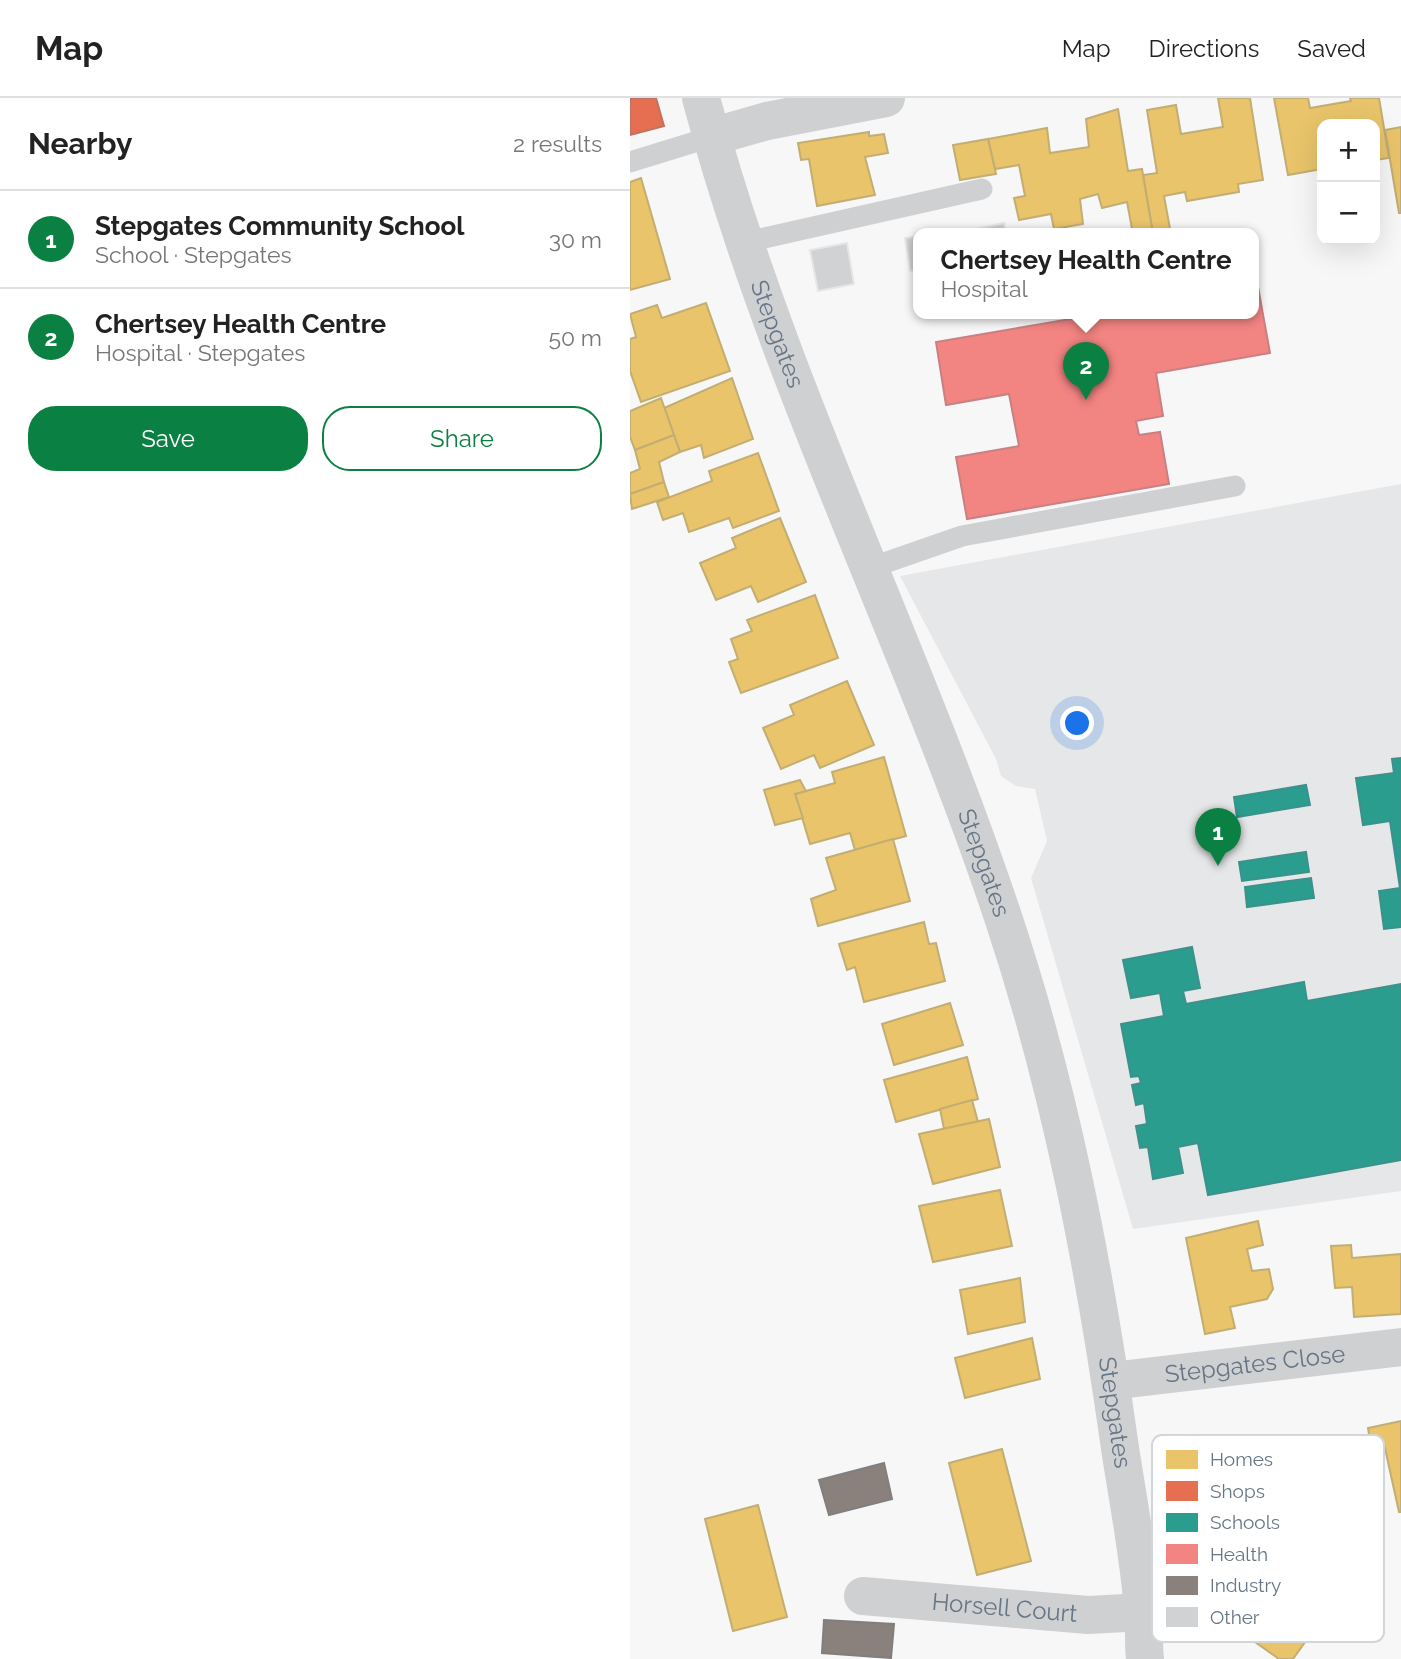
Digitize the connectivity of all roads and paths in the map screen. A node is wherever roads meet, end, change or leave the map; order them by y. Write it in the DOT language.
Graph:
graph roads {
  1 [pos="701,98"];
  2 [pos="886,98"];
  3 [pos="712,137"];
  4 [pos="630,162"];
  5 [pos="982,189"];
  6 [pos="746,242"];
  7 [pos="1235,486"];
  8 [pos="870,568"];
  9 [pos="1401,1347"];
  10 [pos="1111,1381"];
  11 [pos="863,1596"];
  12 [pos="1144,1612"];
  13 [pos="1145,1659"];
  1 -- 3 [label="street, Stepgates"];
  2 -- 3 [label="street"];
  3 -- 4 [label="lane"];
  3 -- 6 [label="street, Stepgates"];
  5 -- 6 [label="lane"];
  6 -- 8 [label="street, Stepgates"];
  7 -- 8 [label="lane"];
  8 -- 10 [label="street, Stepgates"];
  9 -- 10 [label="street, Stepgates Close"];
  10 -- 12 [label="street, Stepgates"];
  11 -- 12 [label="street, Horsell Court"];
  12 -- 13 [label="street, Stepgates"];
}
